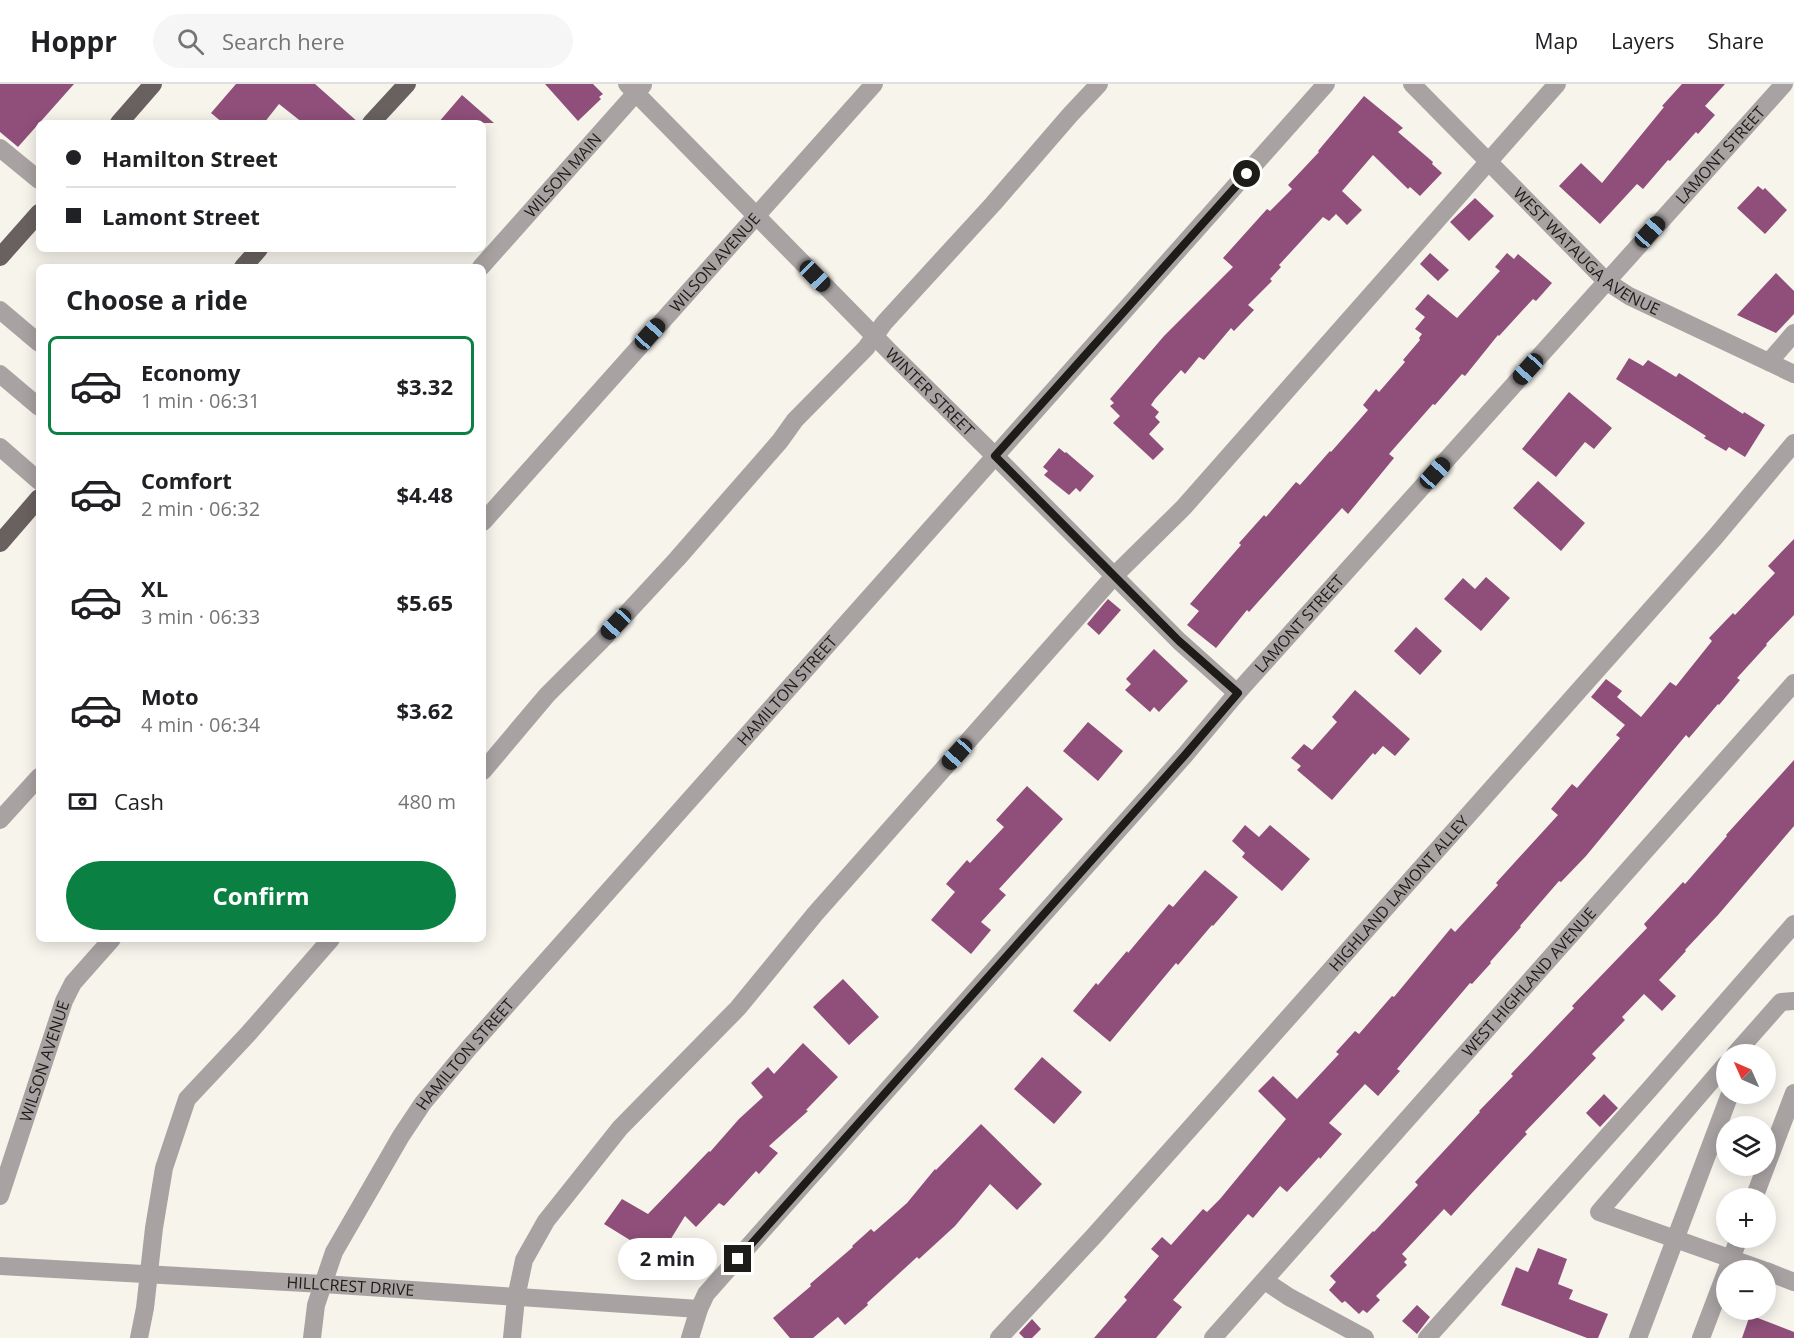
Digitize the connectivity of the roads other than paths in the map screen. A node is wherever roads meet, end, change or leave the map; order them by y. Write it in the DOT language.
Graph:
graph roads {
  1 [pos="153,84"];
  2 [pos="407,84"];
  3 [pos="874,84"];
  4 [pos="1099,84"];
  5 [pos="1326,84"];
  6 [pos="1412,84"];
  7 [pos="1557,84"];
  8 [pos="1784,84"];
  9 [pos="636,87"];
  10 [pos="121,120"];
  11 [pos="374,120"];
  12 [pos="0,148"];
  13 [pos="1487,161"];
  14 [pos="36,178"];
  15 [pos="756,215"];
  16 [pos="36,216"];
  17 [pos="256,252"];
  18 [pos="0,257"];
  19 [pos="246,264"];
  20 [pos="483,264"];
  21 [pos="1606,281"];
  22 [pos="0,310"];
  23 [pos="1794,333"];
  24 [pos="874,336"];
  25 [pos="36,340"];
  26 [pos="1769,362"];
  27 [pos="0,374"];
  28 [pos="1794,374"];
  29 [pos="36,404"];
  30 [pos="1794,443"];
  31 [pos="0,447"];
  32 [pos="995,456"];
  33 [pos="36,478"];
  34 [pos="36,501"];
  35 [pos="486,519"];
  36 [pos="0,543"];
  37 [pos="1115,576"];
  38 [pos="1794,683"];
  39 [pos="1238,693"];
  40 [pos="486,767"];
  41 [pos="36,780"];
  42 [pos="0,820"];
  43 [pos="1794,924"];
  44 [pos="109,942"];
  45 [pos="328,942"];
  46 [pos="1794,1001"];
  47 [pos="1744,1044"];
  48 [pos="1716,1077"];
  49 [pos="1794,1093"];
  50 [pos="1726,1104"];
  51 [pos="1758,1188"];
  52 [pos="0,1196"];
  53 [pos="1675,1239"];
  54 [pos="1735,1248"];
  55 [pos="1731,1258"];
  56 [pos="1736,1260"];
  57 [pos="0,1266"];
  58 [pos="148,1275"];
  59 [pos="1776,1275"];
  60 [pos="1265,1281"];
  61 [pos="1794,1282"];
  62 [pos="323,1284"];
  63 [pos="516,1298"];
  64 [pos="699,1309"];
  65 [pos="140,1338"];
  66 [pos="312,1338"];
  67 [pos="512,1338"];
  68 [pos="690,1338"];
  69 [pos="999,1338"];
  70 [pos="1213,1338"];
  71 [pos="1365,1338"];
  72 [pos="1427,1338"];
  73 [pos="1638,1338"];
  74 [pos="1701,1338"];
  1 -- 10 [label="main road"];
  2 -- 11 [label="main road"];
  3 -- 15 [label="street, WILSON AVENUE"];
  4 -- 24 [label="street"];
  5 -- 32 [label="street, HAMILTON STREET"];
  6 -- 13 [label="street, WEST WATAUGA AVENUE"];
  7 -- 13 [label="street"];
  8 -- 21 [label="street, LAMONT STREET"];
  9 -- 15 [label="street, WINTER STREET"];
  9 -- 20 [label="street, WILSON MAIN"];
  12 -- 14 [label="street"];
  13 -- 21 [label="street, WEST WATAUGA AVENUE"];
  13 -- 37 [label="street"];
  15 -- 24 [label="street, WINTER STREET"];
  15 -- 35 [label="street, WILSON AVENUE"];
  16 -- 18 [label="main road"];
  17 -- 19 [label="main road"];
  21 -- 26 [label="street, WEST WATAUGA AVENUE"];
  21 -- 39 [label="street, LAMONT STREET"];
  22 -- 25 [label="street"];
  23 -- 26 [label="street"];
  24 -- 32 [label="street, WINTER STREET"];
  24 -- 40 [label="street"];
  26 -- 28 [label="street, WEST WATAUGA AVENUE"];
  27 -- 29 [label="street"];
  30 -- 69 [label="street, HIGHLAND LAMONT ALLEY"];
  31 -- 33 [label="street"];
  32 -- 37 [label="street, WINTER STREET"];
  32 -- 62 [label="street, HAMILTON STREET"];
  34 -- 36 [label="main road"];
  37 -- 39 [label="street, WINTER STREET"];
  37 -- 63 [label="street"];
  38 -- 60 [label="street, WEST HIGHLAND AVENUE"];
  39 -- 64 [label="street, LAMONT STREET"];
  41 -- 42 [label="street"];
  43 -- 72 [label="street"];
  44 -- 52 [label="street, WILSON AVENUE"];
  45 -- 58 [label="street"];
  46 -- 47 [label="street"];
  48 -- 53 [label="street"];
  49 -- 51 [label="street"];
  50 -- 53 [label="street"];
  53 -- 55 [label="street"];
  53 -- 73 [label="street"];
  54 -- 55 [label="street"];
  55 -- 56 [label="street"];
  55 -- 74 [label="street"];
  57 -- 58 [label="street, HILLCREST DRIVE"];
  58 -- 62 [label="street, HILLCREST DRIVE"];
  58 -- 65 [label="street"];
  59 -- 61 [label="street"];
  60 -- 70 [label="street, WEST HIGHLAND AVENUE"];
  60 -- 71 [label="street"];
  62 -- 63 [label="street, HILLCREST DRIVE"];
  62 -- 66 [label="street, HAMILTON STREET"];
  63 -- 64 [label="street, HILLCREST DRIVE"];
  63 -- 67 [label="street"];
  64 -- 68 [label="street, LAMONT STREET"];
}
